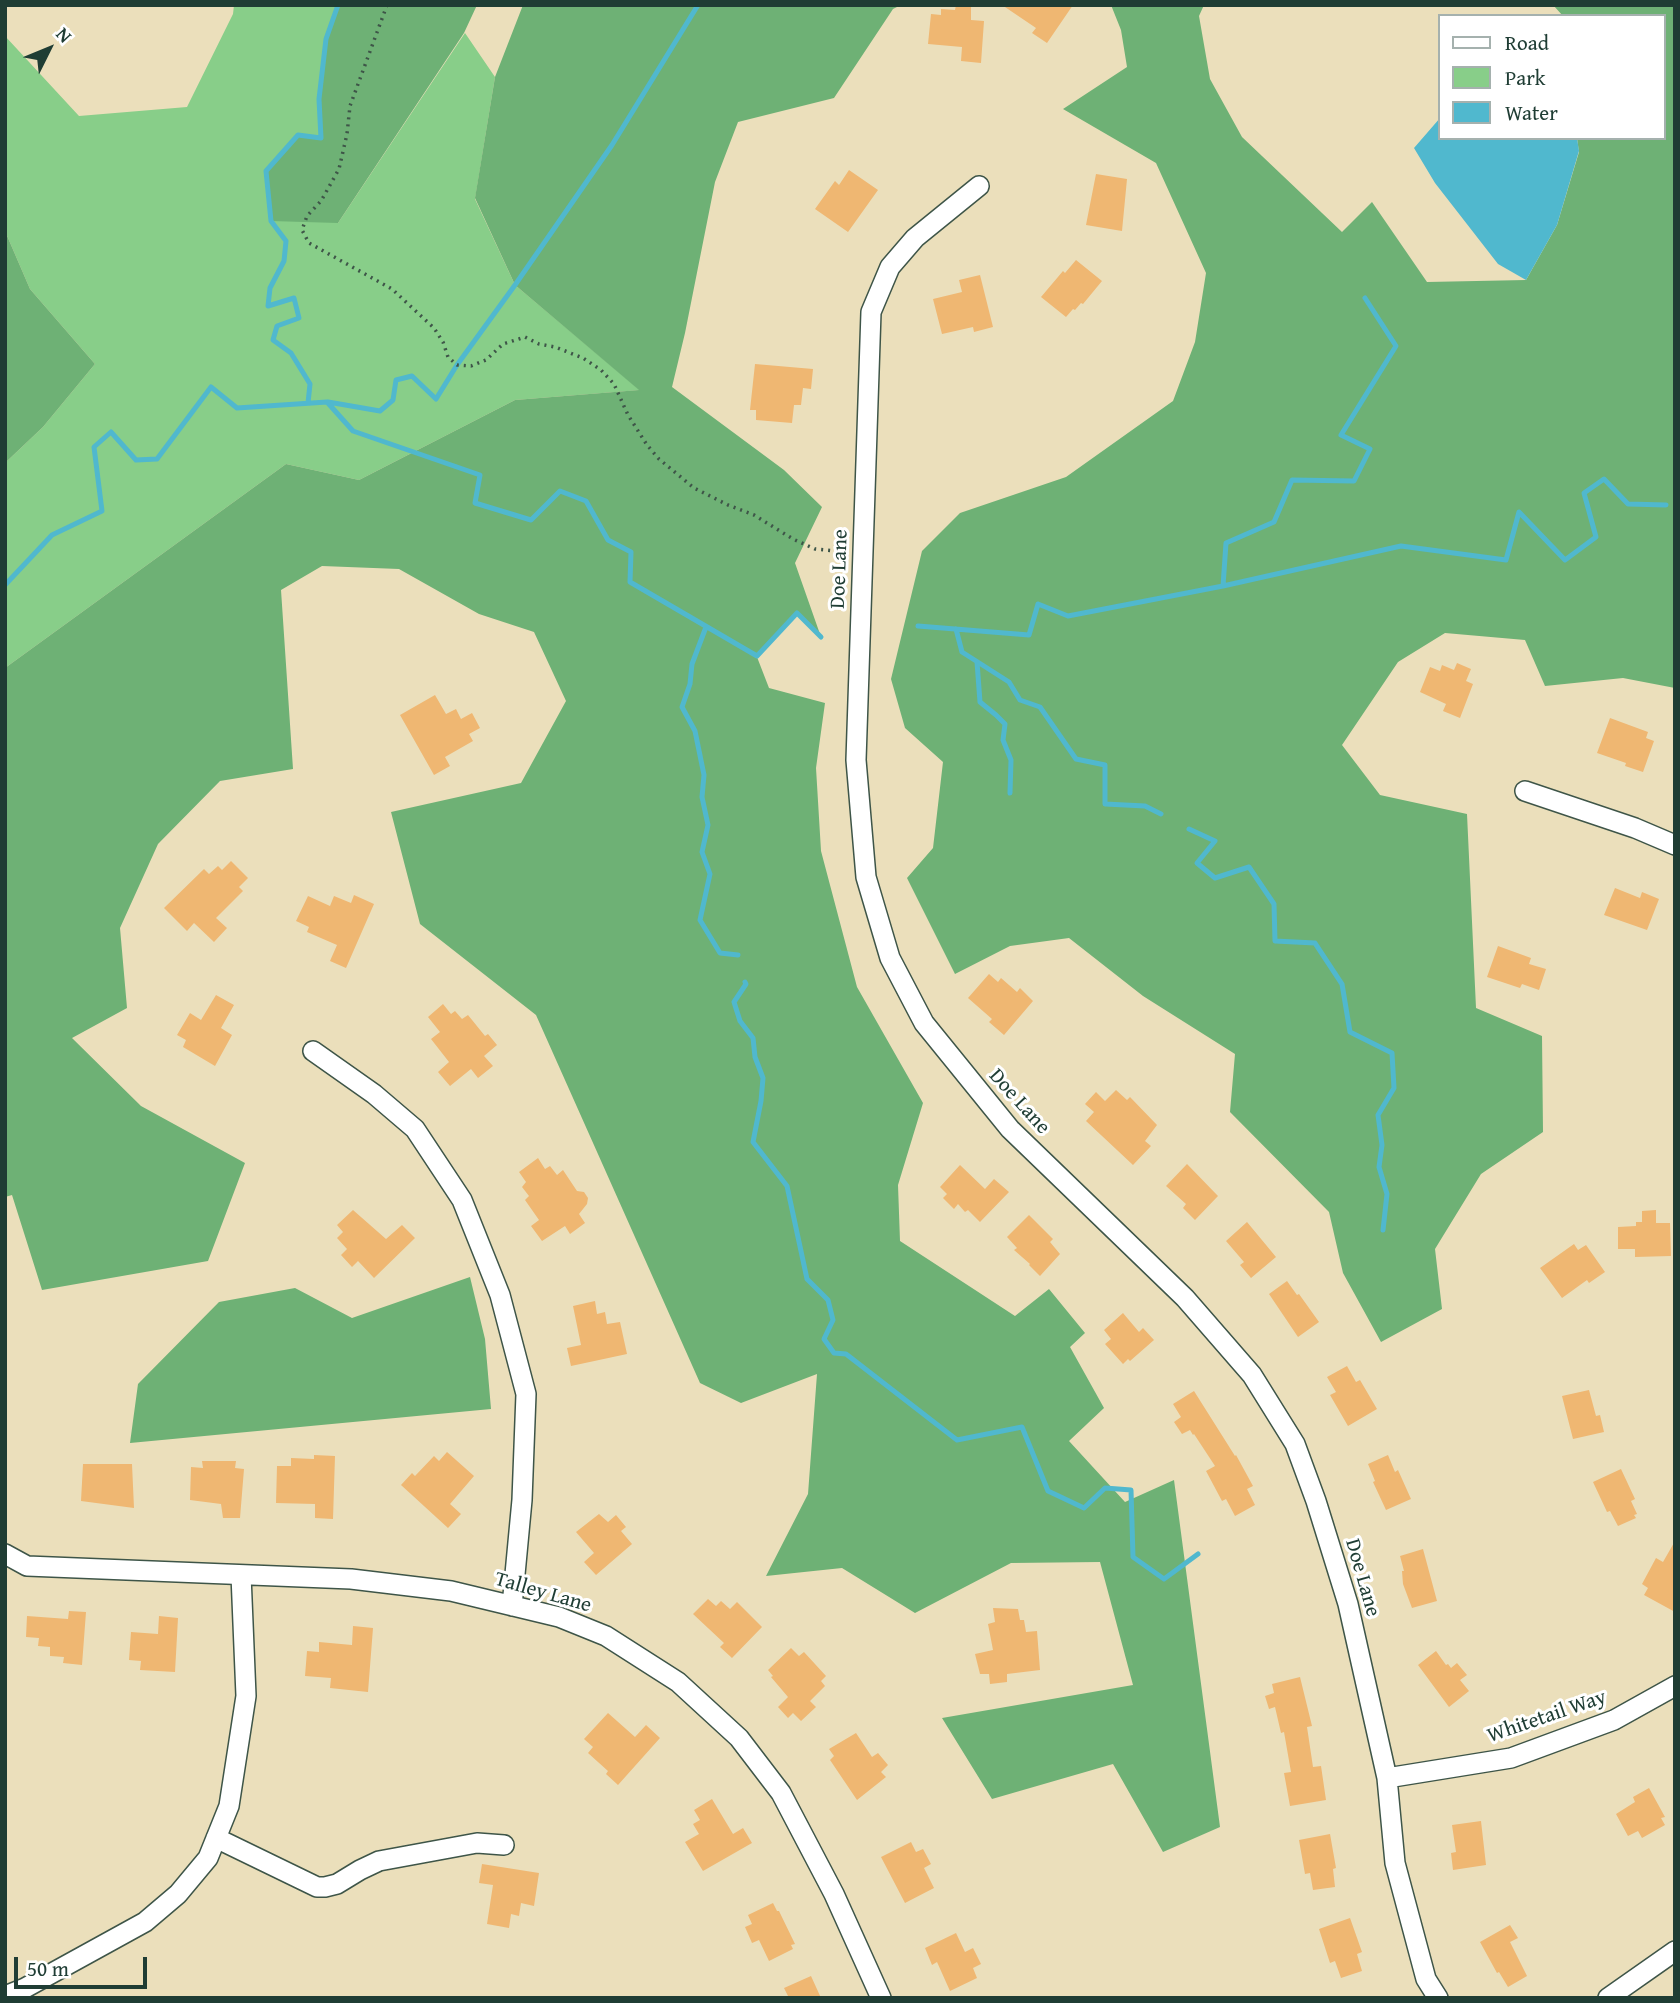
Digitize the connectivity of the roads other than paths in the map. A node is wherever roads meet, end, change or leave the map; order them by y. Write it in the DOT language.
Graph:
graph roads {
  1 [pos="979,186"];
  2 [pos="1525,791"];
  3 [pos="1675,845"];
  4 [pos="313,1051"];
  5 [pos="5,1554"];
  6 [pos="241,1575"];
  7 [pos="512,1606"];
  8 [pos="1675,1686"];
  9 [pos="1387,1778"];
  10 [pos="216,1838"];
  11 [pos="504,1845"];
  12 [pos="1675,1951"];
  13 [pos="5,1996"];
  14 [pos="881,1998"];
  15 [pos="1438,1998"];
  16 [pos="1608,1998"];
  1 -- 9 [label="street, Doe Lane"];
  2 -- 3 [label="street"];
  4 -- 7 [label="street"];
  5 -- 6 [label="street, Talley Lane"];
  6 -- 7 [label="street, Talley Lane"];
  6 -- 10 [label="street"];
  7 -- 14 [label="street, Talley Lane"];
  8 -- 9 [label="street, Whitetail Way"];
  9 -- 15 [label="street, Doe Lane"];
  10 -- 11 [label="street"];
  10 -- 13 [label="street"];
  12 -- 16 [label="street"];
}
